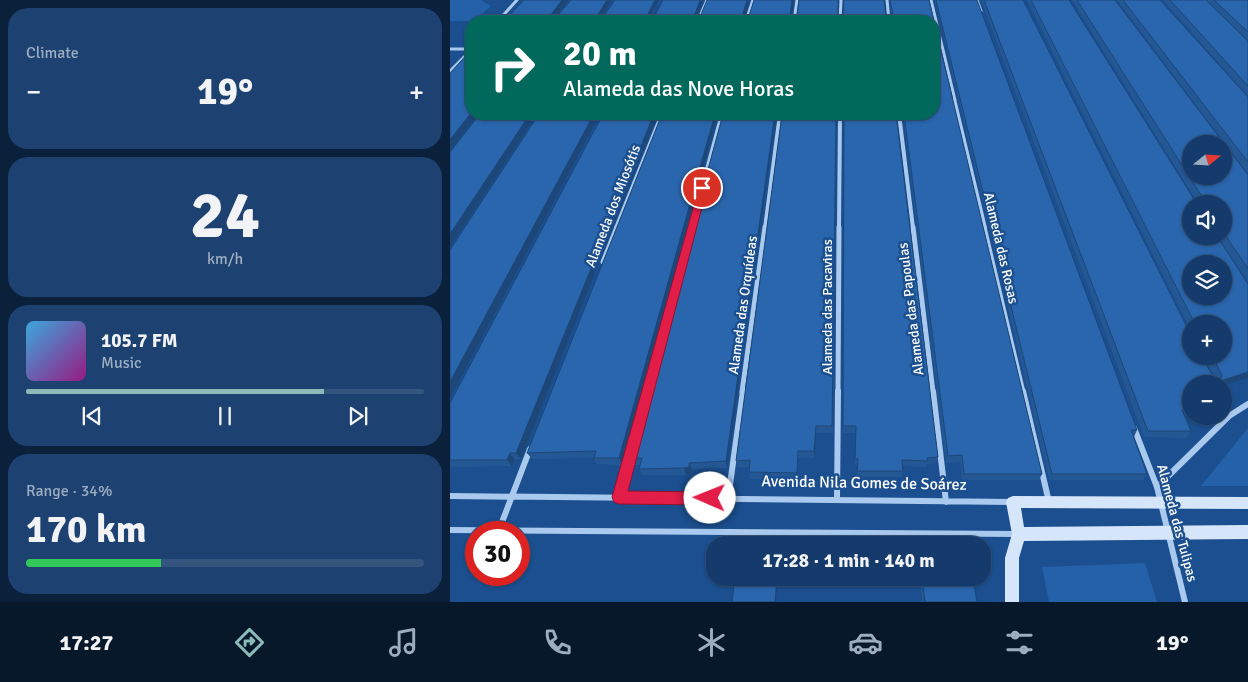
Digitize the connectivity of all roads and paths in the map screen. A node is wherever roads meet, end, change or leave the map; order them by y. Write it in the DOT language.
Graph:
graph roads {
  1 [pos="517,0"];
  2 [pos="707,0"];
  3 [pos="753,0"];
  4 [pos="797,0"];
  5 [pos="841,0"];
  6 [pos="887,0"];
  7 [pos="931,0"];
  8 [pos="977,0"];
  9 [pos="503,15"];
  10 [pos="701,15"];
  11 [pos="748,15"];
  12 [pos="795,15"];
  13 [pos="840,15"];
  14 [pos="888,15"];
  15 [pos="935,15"];
  16 [pos="984,18"];
  17 [pos="940,38"];
  18 [pos="450,49"];
  19 [pos="465,49"];
  20 [pos="465,56"];
  21 [pos="450,72"];
  22 [pos="660,120"];
  23 [pos="720,120"];
  24 [pos="779,120"];
  25 [pos="840,120"];
  26 [pos="900,120"];
  27 [pos="602,266"];
  28 [pos="1248,404"];
  29 [pos="1232,414"];
  30 [pos="1132,423"];
  31 [pos="1220,425"];
  32 [pos="533,442"];
  33 [pos="1157,488"];
  34 [pos="450,496"];
  35 [pos="512,497"];
  36 [pos="619,497"];
  37 [pos="728,499"];
  38 [pos="836,500"];
  39 [pos="946,502"];
  40 [pos="1013,502"];
  41 [pos="1049,502"];
  42 [pos="1248,503"];
  43 [pos="1160,504"];
  44 [pos="503,521"];
  45 [pos="450,530"];
  46 [pos="465,530"];
  47 [pos="530,530"];
  48 [pos="1248,532"];
  49 [pos="1168,533"];
  50 [pos="1019,534"];
  51 [pos="1012,602"];
  52 [pos="1185,602"];
  1 -- 9 [label="street"];
  2 -- 10 [label="street"];
  3 -- 11 [label="street"];
  4 -- 12 [label="street"];
  5 -- 13 [label="street"];
  6 -- 14 [label="street"];
  7 -- 15 [label="street, Alameda das Rosas"];
  8 -- 16 [label="street"];
  17 -- 41 [label="street, Alameda das Rosas"];
  18 -- 19 [label="street"];
  20 -- 21 [label="street"];
  22 -- 27 [label="street, Alameda dos Miosótis"];
  23 -- 36 [label="street"];
  24 -- 37 [label="street, Alameda das Orquídeas"];
  25 -- 38 [label="street, Alameda das Pacaviras"];
  26 -- 39 [label="street, Alameda das Papoulas"];
  28 -- 29 [label="street"];
  30 -- 33 [label="street, Alameda das Tulipas"];
  31 -- 33 [label="street"];
  32 -- 35 [label="street"];
  33 -- 43 [label="street, Alameda das Tulipas"];
  34 -- 35 [label="street, Avenida Nila Gomes de Soárez"];
  35 -- 36 [label="street, Avenida Nila Gomes de Soárez"];
  35 -- 44 [label="street"];
  36 -- 37 [label="street, Avenida Nila Gomes de Soárez"];
  37 -- 38 [label="street, Avenida Nila Gomes de Soárez"];
  38 -- 39 [label="street, Avenida Nila Gomes de Soárez"];
  39 -- 40 [label="street, Avenida Nila Gomes de Soárez"];
  40 -- 41 [label="street, Avenida Nila Gomes de Soárez"];
  40 -- 50 [label="street"];
  41 -- 43 [label="street, Avenida Nila Gomes de Soárez"];
  42 -- 43 [label="street, Avenida Nila Gomes de Soárez"];
  43 -- 49 [label="street, Alameda das Tulipas"];
  45 -- 46 [label="street"];
  47 -- 50 [label="street"];
  48 -- 49 [label="street"];
  49 -- 50 [label="street"];
  49 -- 52 [label="street, Alameda das Tulipas"];
  50 -- 51 [label="street"];
}
